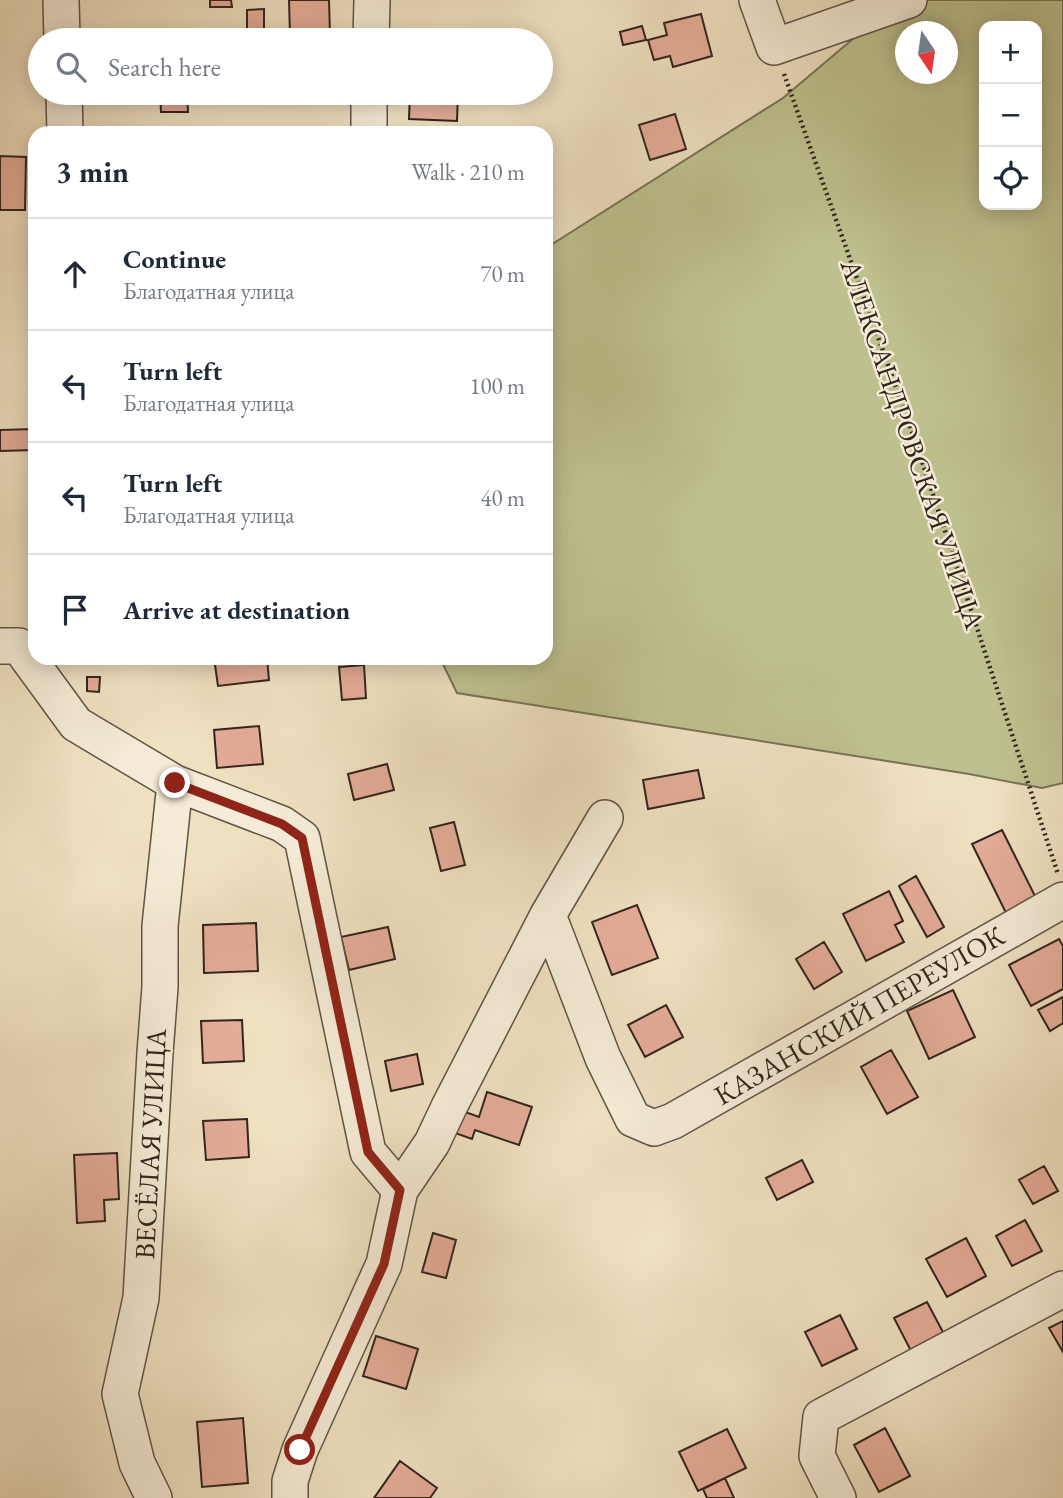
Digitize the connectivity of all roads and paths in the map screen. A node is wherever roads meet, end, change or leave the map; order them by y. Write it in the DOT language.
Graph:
graph roads {
  1 [pos="61,0"];
  2 [pos="372,0"];
  3 [pos="757,0"];
  4 [pos="909,0"];
  5 [pos="62,28"];
  6 [pos="371,28"];
  7 [pos="774,47"];
  8 [pos="64,105"];
  9 [pos="369,105"];
  10 [pos="65,126"];
  11 [pos="369,126"];
  12 [pos="34,665"];
  13 [pos="175,783"];
  14 [pos="606,818"];
  15 [pos="1061,888"];
  16 [pos="548,915"];
  17 [pos="400,1190"];
  18 [pos="1063,1289"];
  19 [pos="154,1498"];
  20 [pos="290,1498"];
  21 [pos="838,1498"];
  1 -- 5 [label="street"];
  2 -- 6 [label="street"];
  3 -- 7 [label="street"];
  4 -- 7 [label="street"];
  7 -- 15 [label="path, АЛЕКСАНДРОВСКАЯ УЛИЦА"];
  8 -- 10 [label="street"];
  9 -- 11 [label="street"];
  12 -- 13 [label="street"];
  13 -- 17 [label="street"];
  13 -- 19 [label="street, ВЕСЁЛАЯ УЛИЦА"];
  14 -- 16 [label="street"];
  15 -- 16 [label="street, КАЗАНСКИЙ ПЕРЕУЛОК"];
  16 -- 17 [label="street"];
  17 -- 20 [label="street"];
  18 -- 21 [label="street"];
}
